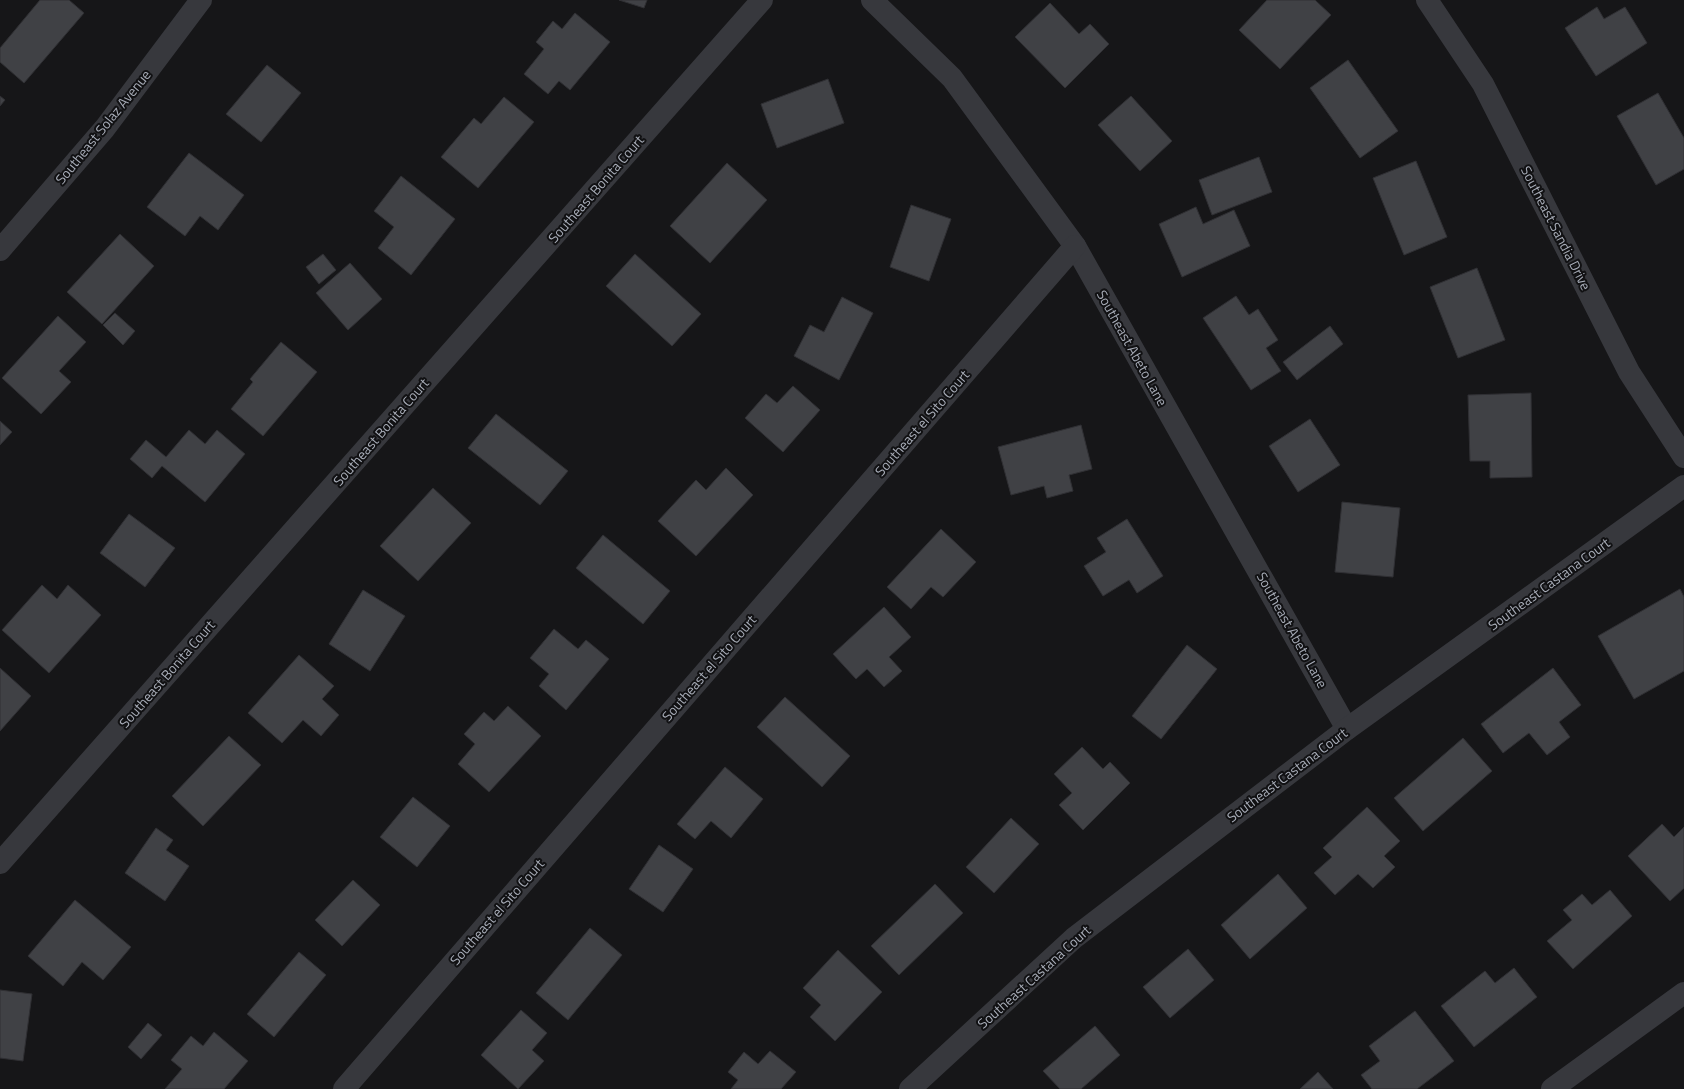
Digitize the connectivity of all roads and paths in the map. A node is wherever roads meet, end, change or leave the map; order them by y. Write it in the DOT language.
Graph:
graph roads {
  1 [pos="201,0"];
  2 [pos="762,0"];
  3 [pos="872,0"];
  4 [pos="1427,0"];
  5 [pos="1075,246"];
  6 [pos="0,250"];
  7 [pos="1684,457"];
  8 [pos="1684,486"];
  9 [pos="1347,729"];
  10 [pos="0,863"];
  11 [pos="1684,993"];
  12 [pos="344,1089"];
  13 [pos="910,1089"];
  14 [pos="1552,1089"];
  1 -- 6 [label="street, Southeast Solaz Avenue"];
  2 -- 10 [label="street, Southeast Bonita Court"];
  3 -- 5 [label="street, Southeast Abeto Lane"];
  4 -- 7 [label="street, Southeast Sandia Drive"];
  5 -- 9 [label="street, Southeast Abeto Lane"];
  5 -- 12 [label="street, Southeast el Sito Court"];
  8 -- 9 [label="street, Southeast Castana Court"];
  9 -- 13 [label="street, Southeast Castana Court"];
  11 -- 14 [label="street"];
}
